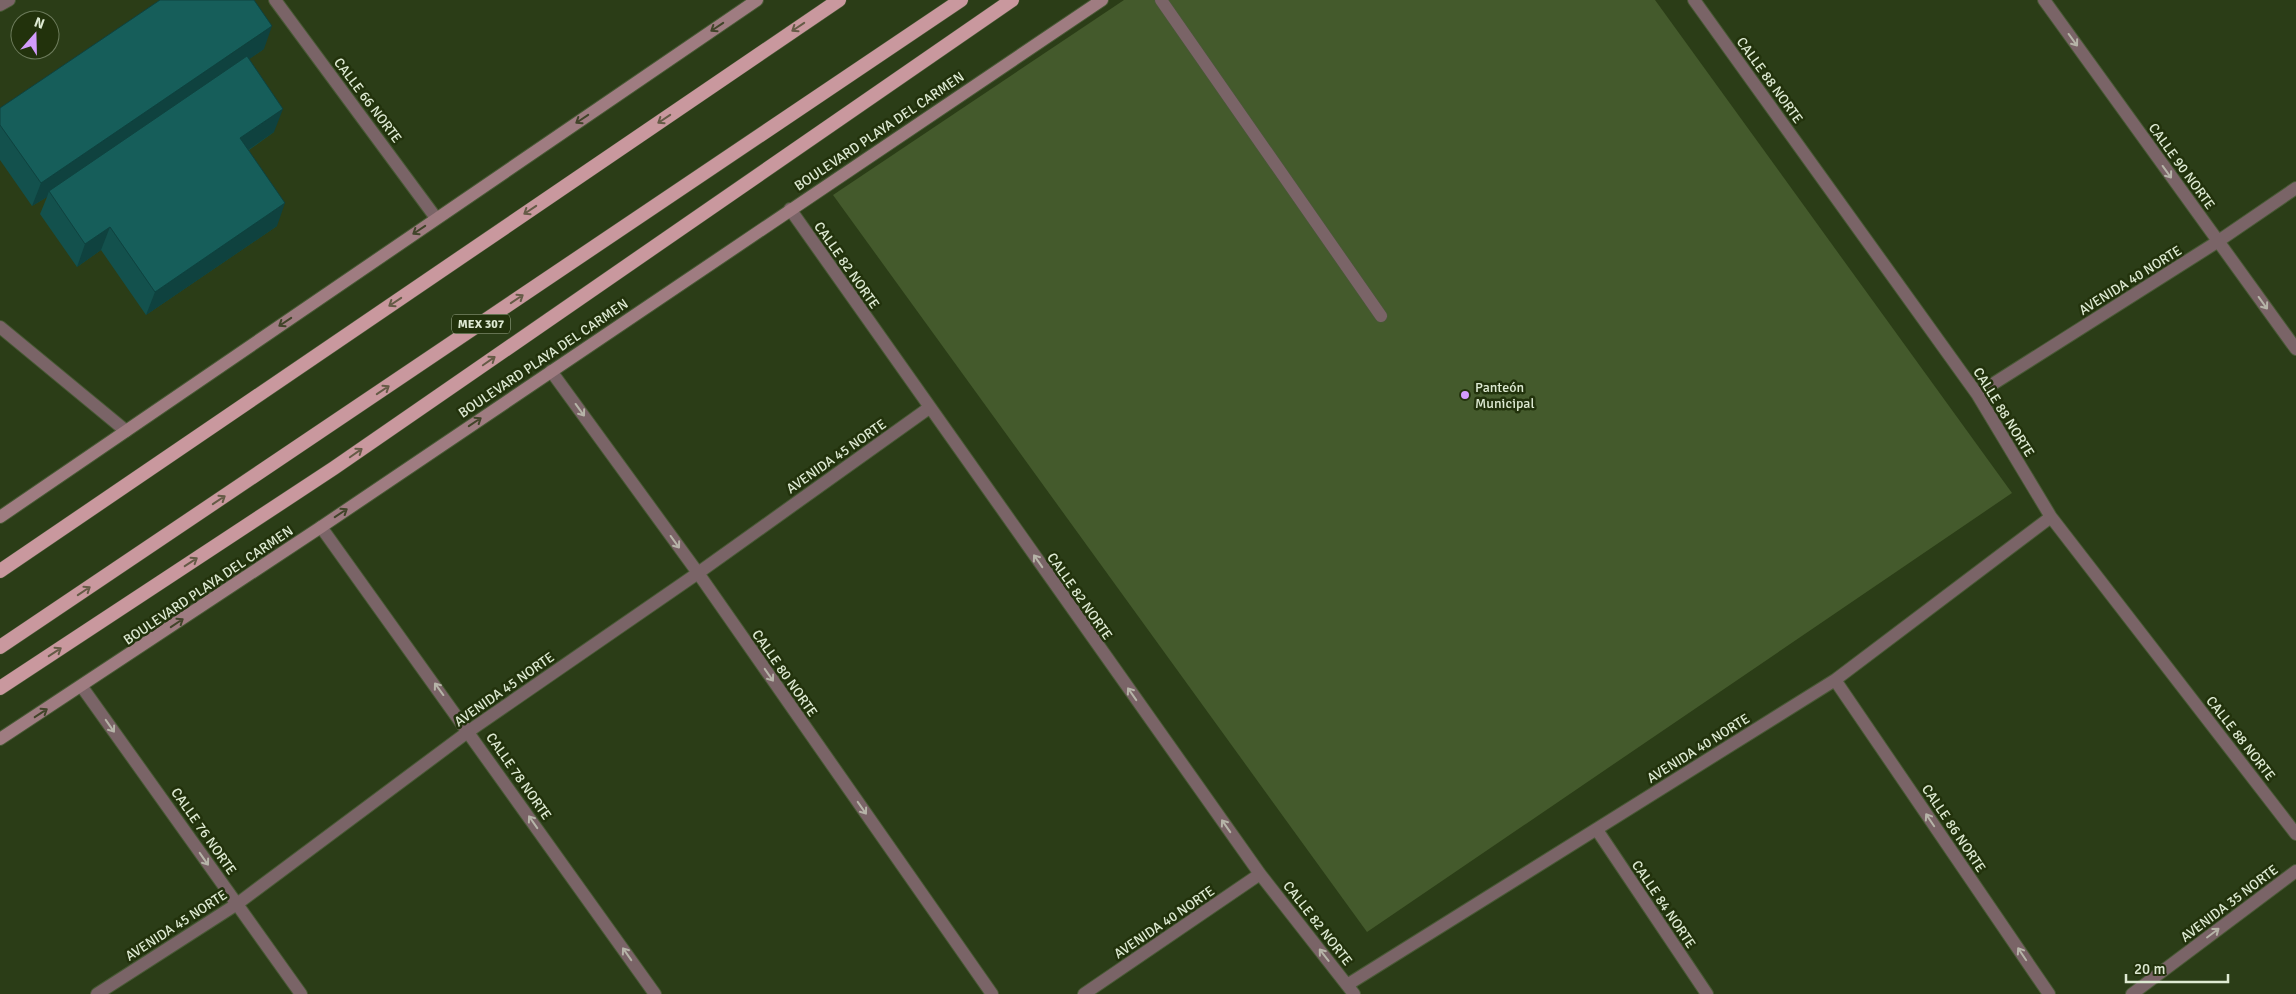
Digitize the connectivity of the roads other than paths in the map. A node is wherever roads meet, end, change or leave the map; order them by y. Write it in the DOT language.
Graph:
graph roads {
  1 [pos="9,0"];
  2 [pos="275,0"];
  3 [pos="757,0"];
  4 [pos="839,0"];
  5 [pos="961,0"];
  6 [pos="1012,0"];
  7 [pos="1102,0"];
  8 [pos="1161,0"];
  9 [pos="1694,0"];
  10 [pos="2044,0"];
  11 [pos="0,5"];
  12 [pos="2296,188"];
  13 [pos="790,209"];
  14 [pos="436,218"];
  15 [pos="2218,242"];
  16 [pos="1381,316"];
  17 [pos="0,327"];
  18 [pos="2296,349"];
  19 [pos="551,371"];
  20 [pos="1978,394"];
  21 [pos="929,408"];
  22 [pos="126,431"];
  23 [pos="0,517"];
  24 [pos="2051,517"];
  25 [pos="321,527"];
  26 [pos="0,571"];
  27 [pos="698,573"];
  28 [pos="0,647"];
  29 [pos="1834,680"];
  30 [pos="82,686"];
  31 [pos="0,688"];
  32 [pos="469,731"];
  33 [pos="0,739"];
  34 [pos="1597,830"];
  35 [pos="2296,834"];
  36 [pos="2296,871"];
  37 [pos="1260,874"];
  38 [pos="237,904"];
  39 [pos="1351,989"];
  40 [pos="97,994"];
  41 [pos="301,994"];
  42 [pos="655,994"];
  43 [pos="992,994"];
  44 [pos="1084,994"];
  45 [pos="1707,994"];
  46 [pos="2049,994"];
  47 [pos="2132,994"];
  1 -- 11 [label="street"];
  2 -- 14 [label="street, CALLE 66 NORTE"];
  3 -- 14 [label="main road, one-way"];
  4 -- 26 [label="highway, one-way"];
  28 -- 5 [label="highway, MEX 307, one-way"];
  31 -- 6 [label="highway, one-way"];
  7 -- 13 [label="main road, BOULEVARD PLAYA DEL CARMEN"];
  8 -- 16 [label="street"];
  9 -- 20 [label="street, CALLE 88 NORTE"];
  10 -- 15 [label="street, CALLE 90 NORTE, one-way"];
  12 -- 15 [label="street, AVENIDA 40 NORTE"];
  13 -- 19 [label="main road, BOULEVARD PLAYA DEL CARMEN"];
  13 -- 21 [label="street, CALLE 82 NORTE"];
  14 -- 22 [label="main road, one-way"];
  15 -- 18 [label="street, CALLE 90 NORTE, one-way"];
  15 -- 20 [label="street, AVENIDA 40 NORTE"];
  17 -- 22 [label="street"];
  25 -- 19 [label="main road, BOULEVARD PLAYA DEL CARMEN, one-way"];
  19 -- 27 [label="street, CALLE 80 NORTE, one-way"];
  20 -- 24 [label="street, CALLE 88 NORTE"];
  21 -- 27 [label="street, AVENIDA 45 NORTE"];
  37 -- 21 [label="street, CALLE 82 NORTE, one-way"];
  22 -- 23 [label="main road"];
  24 -- 29 [label="street, AVENIDA 40 NORTE"];
  24 -- 35 [label="street, CALLE 88 NORTE"];
  30 -- 25 [label="main road, BOULEVARD PLAYA DEL CARMEN, one-way"];
  32 -- 25 [label="street, CALLE 78 NORTE, one-way"];
  27 -- 32 [label="street, AVENIDA 45 NORTE"];
  27 -- 43 [label="street, CALLE 80 NORTE, one-way"];
  29 -- 34 [label="street, AVENIDA 40 NORTE"];
  46 -- 29 [label="street, CALLE 86 NORTE, one-way"];
  33 -- 30 [label="main road, BOULEVARD PLAYA DEL CARMEN, one-way"];
  30 -- 38 [label="street, CALLE 76 NORTE, one-way"];
  32 -- 38 [label="street, AVENIDA 45 NORTE"];
  42 -- 32 [label="street, CALLE 78 NORTE, one-way"];
  34 -- 39 [label="street, AVENIDA 40 NORTE"];
  34 -- 45 [label="street, CALLE 84 NORTE"];
  47 -- 36 [label="street, AVENIDA 35 NORTE, one-way"];
  39 -- 37 [label="street, CALLE 82 NORTE, one-way"];
  37 -- 44 [label="street, AVENIDA 40 NORTE"];
  38 -- 40 [label="street, AVENIDA 45 NORTE"];
  38 -- 41 [label="street, CALLE 76 NORTE"];
}
